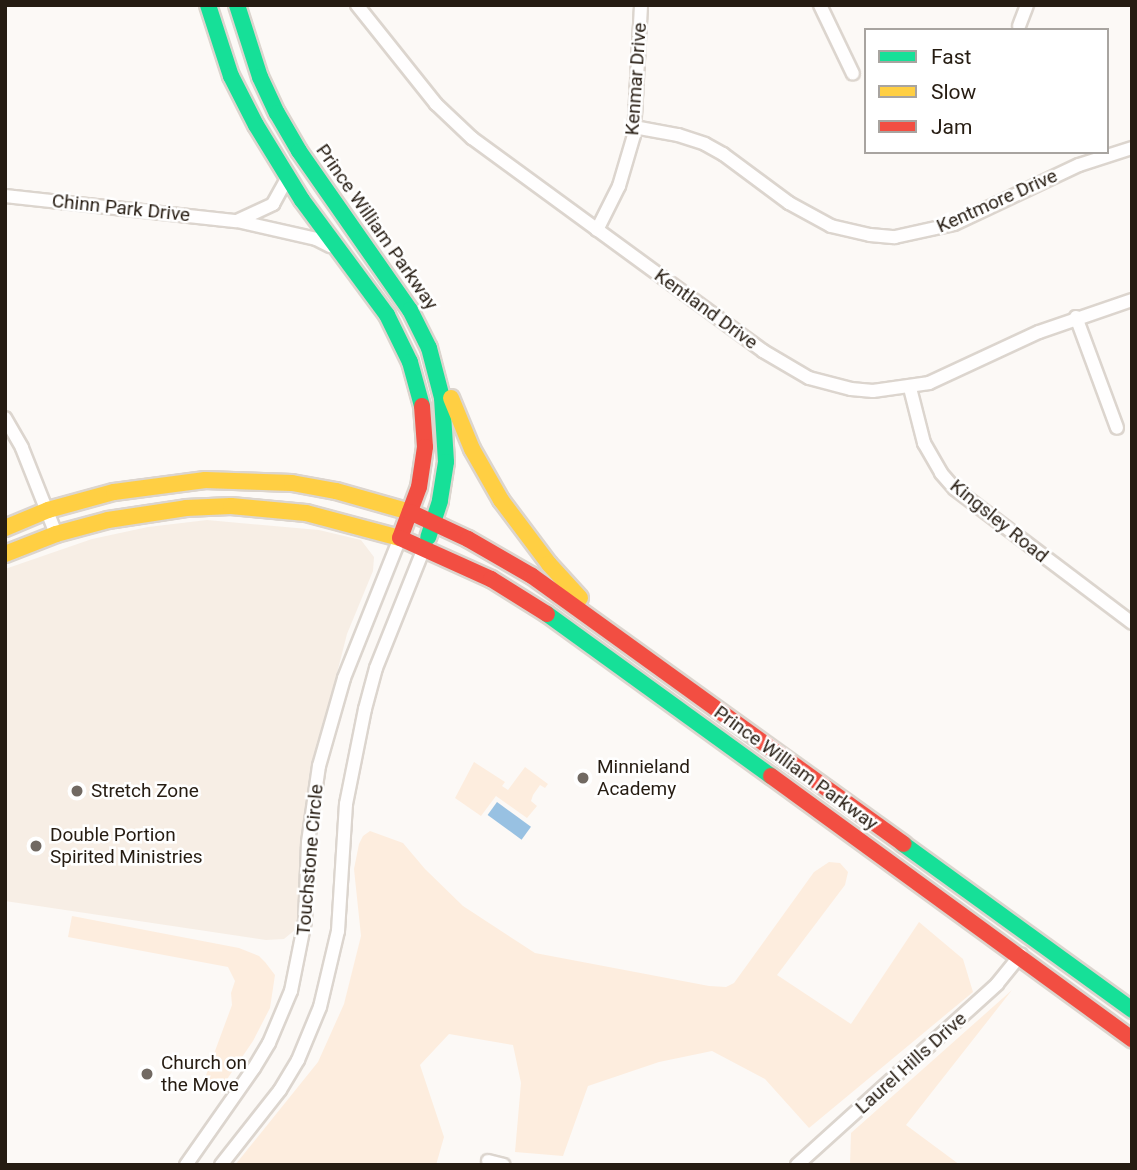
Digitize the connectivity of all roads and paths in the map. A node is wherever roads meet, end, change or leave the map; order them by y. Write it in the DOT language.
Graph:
graph roads {
  1 [pos="208,5"];
  2 [pos="237,5"];
  3 [pos="357,5"];
  4 [pos="641,5"];
  5 [pos="820,5"];
  6 [pos="1027,5"];
  7 [pos="1019,26"];
  8 [pos="853,74"];
  9 [pos="635,127"];
  10 [pos="1132,148"];
  11 [pos="288,177"];
  12 [pos="5,196"];
  13 [pos="237,221"];
  14 [pos="597,230"];
  15 [pos="339,251"];
  16 [pos="1132,300"];
  17 [pos="1076,317"];
  18 [pos="429,348"];
  19 [pos="910,388"];
  20 [pos="5,418"];
  21 [pos="1117,428"];
  22 [pos="48,510"];
  23 [pos="410,512"];
  24 [pos="434,522"];
  25 [pos="5,528"];
  26 [pos="56,534"];
  27 [pos="400,538"];
  28 [pos="424,548"];
  29 [pos="5,554"];
  30 [pos="1132,623"];
  31 [pos="639,653"];
  32 [pos="1033,939"];
  33 [pos="1019,957"];
  34 [pos="1132,1010"];
  35 [pos="1132,1039"];
  36 [pos="488,1161"];
  37 [pos="186,1165"];
  38 [pos="221,1165"];
  39 [pos="504,1165"];
  40 [pos="797,1165"];
  1 -- 11 [label="main road"];
  2 -- 18 [label="main road, Prince William Parkway"];
  3 -- 14 [label="street, Kentland Drive"];
  4 -- 9 [label="street, Kenmar Drive"];
  5 -- 8 [label="street"];
  6 -- 7 [label="street"];
  9 -- 10 [label="street, Kentmore Drive"];
  9 -- 14 [label="street, Kenmar Drive"];
  11 -- 13 [label="street"];
  11 -- 15 [label="main road"];
  12 -- 13 [label="street, Chinn Park Drive"];
  13 -- 15 [label="street, Chinn Park Drive"];
  14 -- 19 [label="street, Kentland Drive"];
  15 -- 23 [label="main road"];
  16 -- 17 [label="street, Kentland Drive"];
  17 -- 19 [label="street, Kentland Drive"];
  17 -- 21 [label="street"];
  18 -- 24 [label="main road, Prince William Parkway"];
  18 -- 31 [label="main road"];
  19 -- 30 [label="street, Kingsley Road"];
  20 -- 22 [label="street"];
  22 -- 23 [label="main road, Prince William Parkway"];
  22 -- 25 [label="main road, Prince William Parkway"];
  22 -- 26 [label="street"];
  23 -- 24 [label="main road, Prince William Parkway"];
  23 -- 27 [label="main road"];
  24 -- 28 [label="main road, Prince William Parkway"];
  24 -- 31 [label="main road, Prince William Parkway"];
  26 -- 27 [label="main road, Prince William Parkway"];
  26 -- 29 [label="main road, Prince William Parkway"];
  27 -- 28 [label="main road, Prince William Parkway"];
  27 -- 37 [label="street, Touchstone Circle"];
  28 -- 33 [label="main road, Prince William Parkway"];
  28 -- 38 [label="street, Touchstone Circle"];
  31 -- 32 [label="main road, Prince William Parkway"];
  32 -- 33 [label="street, Laurel Hills Drive"];
  32 -- 34 [label="main road, Prince William Parkway"];
  33 -- 35 [label="main road, Prince William Parkway"];
  33 -- 40 [label="street, Laurel Hills Drive"];
  36 -- 39 [label="street"];
}
